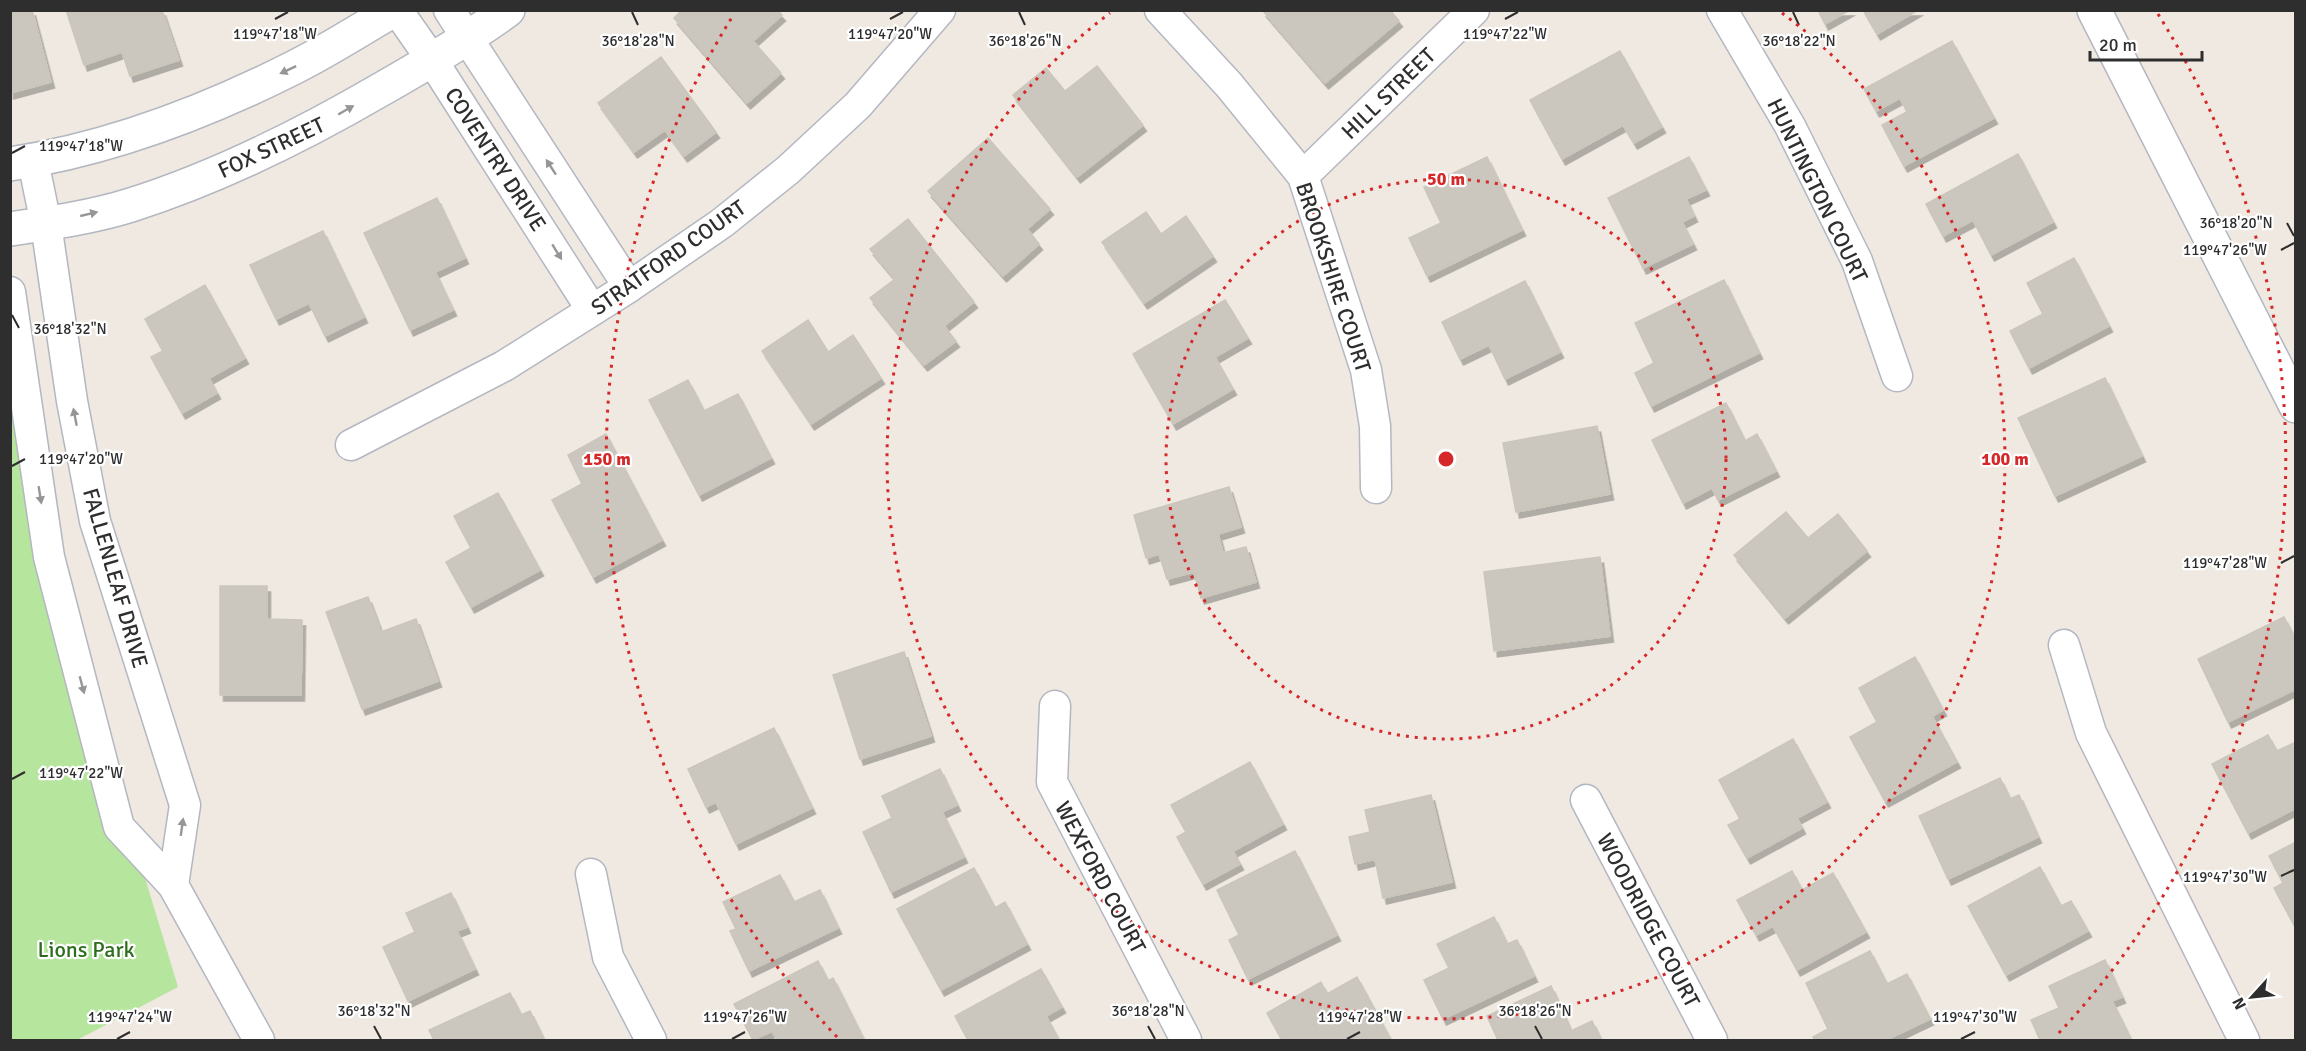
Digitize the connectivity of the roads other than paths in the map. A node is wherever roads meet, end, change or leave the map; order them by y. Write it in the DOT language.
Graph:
graph roads {
  1 [pos="395,10"];
  2 [pos="449,10"];
  3 [pos="508,10"];
  4 [pos="940,10"];
  5 [pos="1160,10"];
  6 [pos="1474,10"];
  7 [pos="1722,10"];
  8 [pos="2094,10"];
  9 [pos="468,39"];
  10 [pos="432,60"];
  11 [pos="22,162"];
  12 [pos="1303,176"];
  13 [pos="46,224"];
  14 [pos="10,229"];
  15 [pos="629,287"];
  16 [pos="10,292"];
  17 [pos="592,310"];
  18 [pos="1897,376"];
  19 [pos="2295,406"];
  20 [pos="351,445"];
  21 [pos="1376,488"];
  22 [pos="2064,645"];
  23 [pos="1055,706"];
  24 [pos="1586,800"];
  25 [pos="591,874"];
  26 [pos="173,885"];
  27 [pos="259,1041"];
  28 [pos="651,1041"];
  29 [pos="1186,1041"];
  30 [pos="1712,1041"];
  31 [pos="2244,1041"];
  1 -- 10 [label="street, COVENTRY DRIVE"];
  1 -- 11 [label="street, one-way"];
  2 -- 9 [label="street, COVENTRY DRIVE"];
  3 -- 9 [label="street, FOX STREET"];
  4 -- 15 [label="street, STRATFORD COURT"];
  5 -- 12 [label="street, BROOKSHIRE COURT"];
  6 -- 12 [label="street, HILL STREET"];
  7 -- 18 [label="street, HUNTINGTON COURT"];
  8 -- 19 [label="street"];
  9 -- 10 [label="street, FOX STREET"];
  15 -- 9 [label="street, COVENTRY DRIVE, one-way"];
  13 -- 10 [label="street, FOX STREET, one-way"];
  10 -- 17 [label="street, COVENTRY DRIVE, one-way"];
  11 -- 13 [label="street, FALLENLEAF DRIVE"];
  12 -- 21 [label="street, BROOKSHIRE COURT"];
  13 -- 14 [label="street, FOX STREET"];
  26 -- 13 [label="street, FALLENLEAF DRIVE, one-way"];
  15 -- 17 [label="street, STRATFORD COURT"];
  16 -- 26 [label="street, one-way"];
  17 -- 20 [label="street, STRATFORD COURT"];
  22 -- 31 [label="street"];
  23 -- 29 [label="street, WEXFORD COURT"];
  24 -- 30 [label="street, WOODRIDGE COURT"];
  25 -- 28 [label="street"];
  26 -- 27 [label="street"];
}
